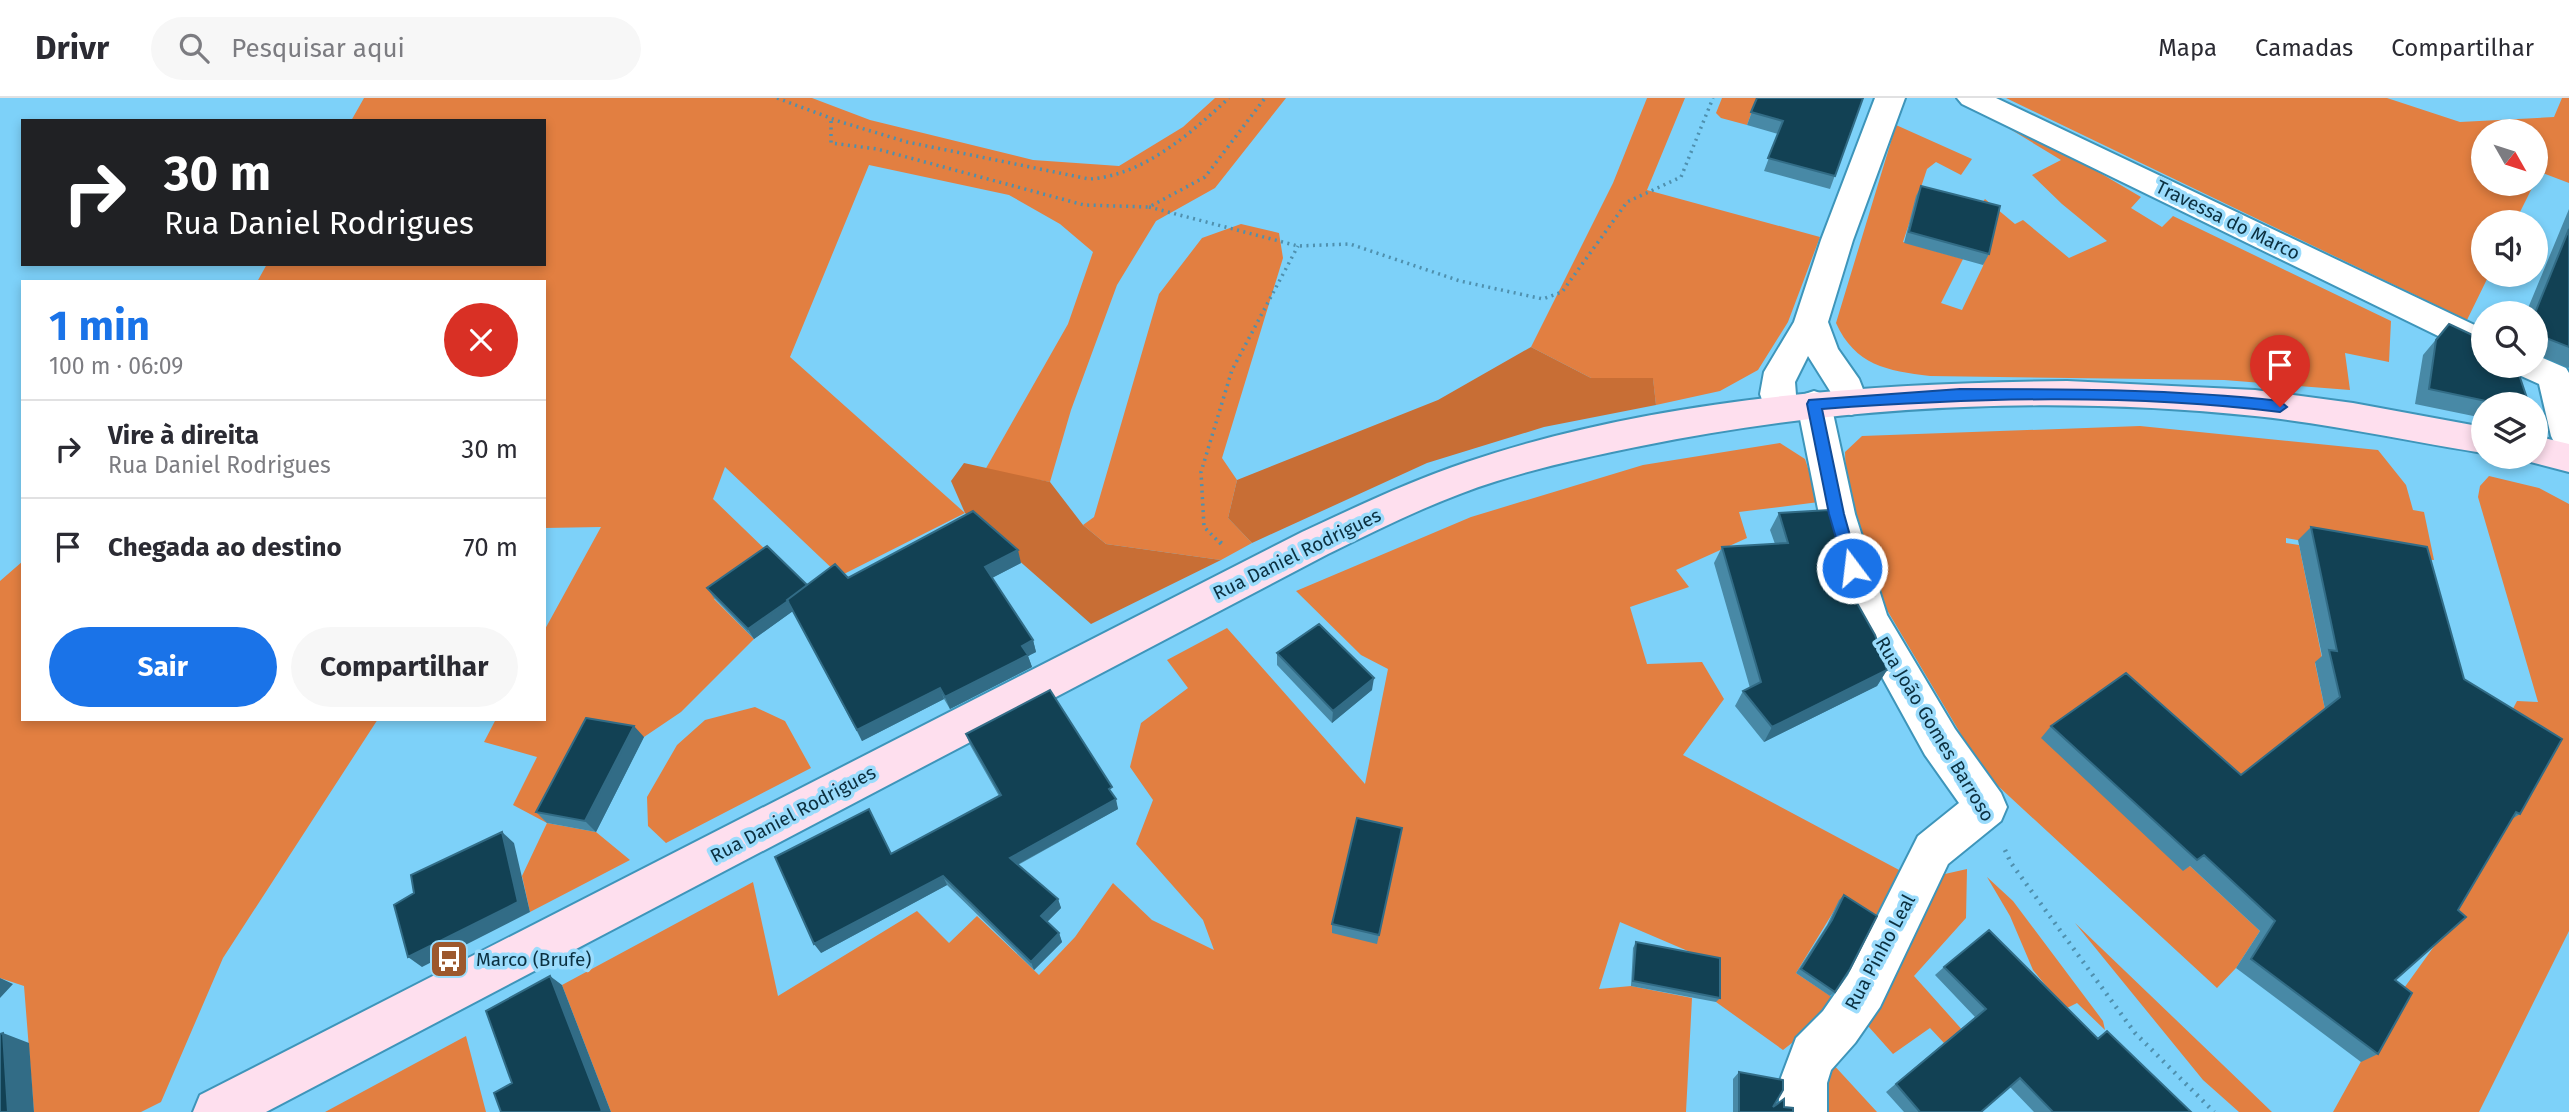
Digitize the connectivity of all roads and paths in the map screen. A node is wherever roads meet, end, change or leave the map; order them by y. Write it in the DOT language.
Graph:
graph roads {
  1 [pos="776,98"];
  2 [pos="1229,98"];
  3 [pos="1265,98"];
  4 [pos="1713,98"];
  5 [pos="1889,98"];
  6 [pos="1972,98"];
  7 [pos="831,121"];
  8 [pos="1149,206"];
  9 [pos="1298,246"];
  10 [pos="1811,322"];
  11 [pos="2471,337"];
  12 [pos="2546,378"];
  13 [pos="1815,405"];
  14 [pos="2569,436"];
  15 [pos="2471,438"];
  16 [pos="2548,453"];
  17 [pos="2569,458"];
  18 [pos="1227,548"];
  19 [pos="1986,807"];
  20 [pos="217,1112"];
  21 [pos="1803,1112"];
  22 [pos="2214,1112"];
  1 -- 7 [label="path"];
  2 -- 7 [label="path"];
  3 -- 8 [label="path"];
  4 -- 9 [label="path"];
  5 -- 10 [label="street"];
  6 -- 11 [label="street, Travessa do Marco"];
  7 -- 8 [label="path"];
  8 -- 9 [label="path"];
  9 -- 18 [label="path"];
  10 -- 13 [label="street"];
  10 -- 13 [label="street"];
  12 -- 14 [label="street"];
  13 -- 15 [label="main road, Rua Daniel Rodrigues"];
  13 -- 19 [label="street, Rua João Gomes Barroso"];
  13 -- 20 [label="main road, Rua Daniel Rodrigues"];
  16 -- 17 [label="main road"];
  19 -- 21 [label="street, Rua Pinho Leal"];
  19 -- 22 [label="path, Rua João Gomes Barroso"];
}
